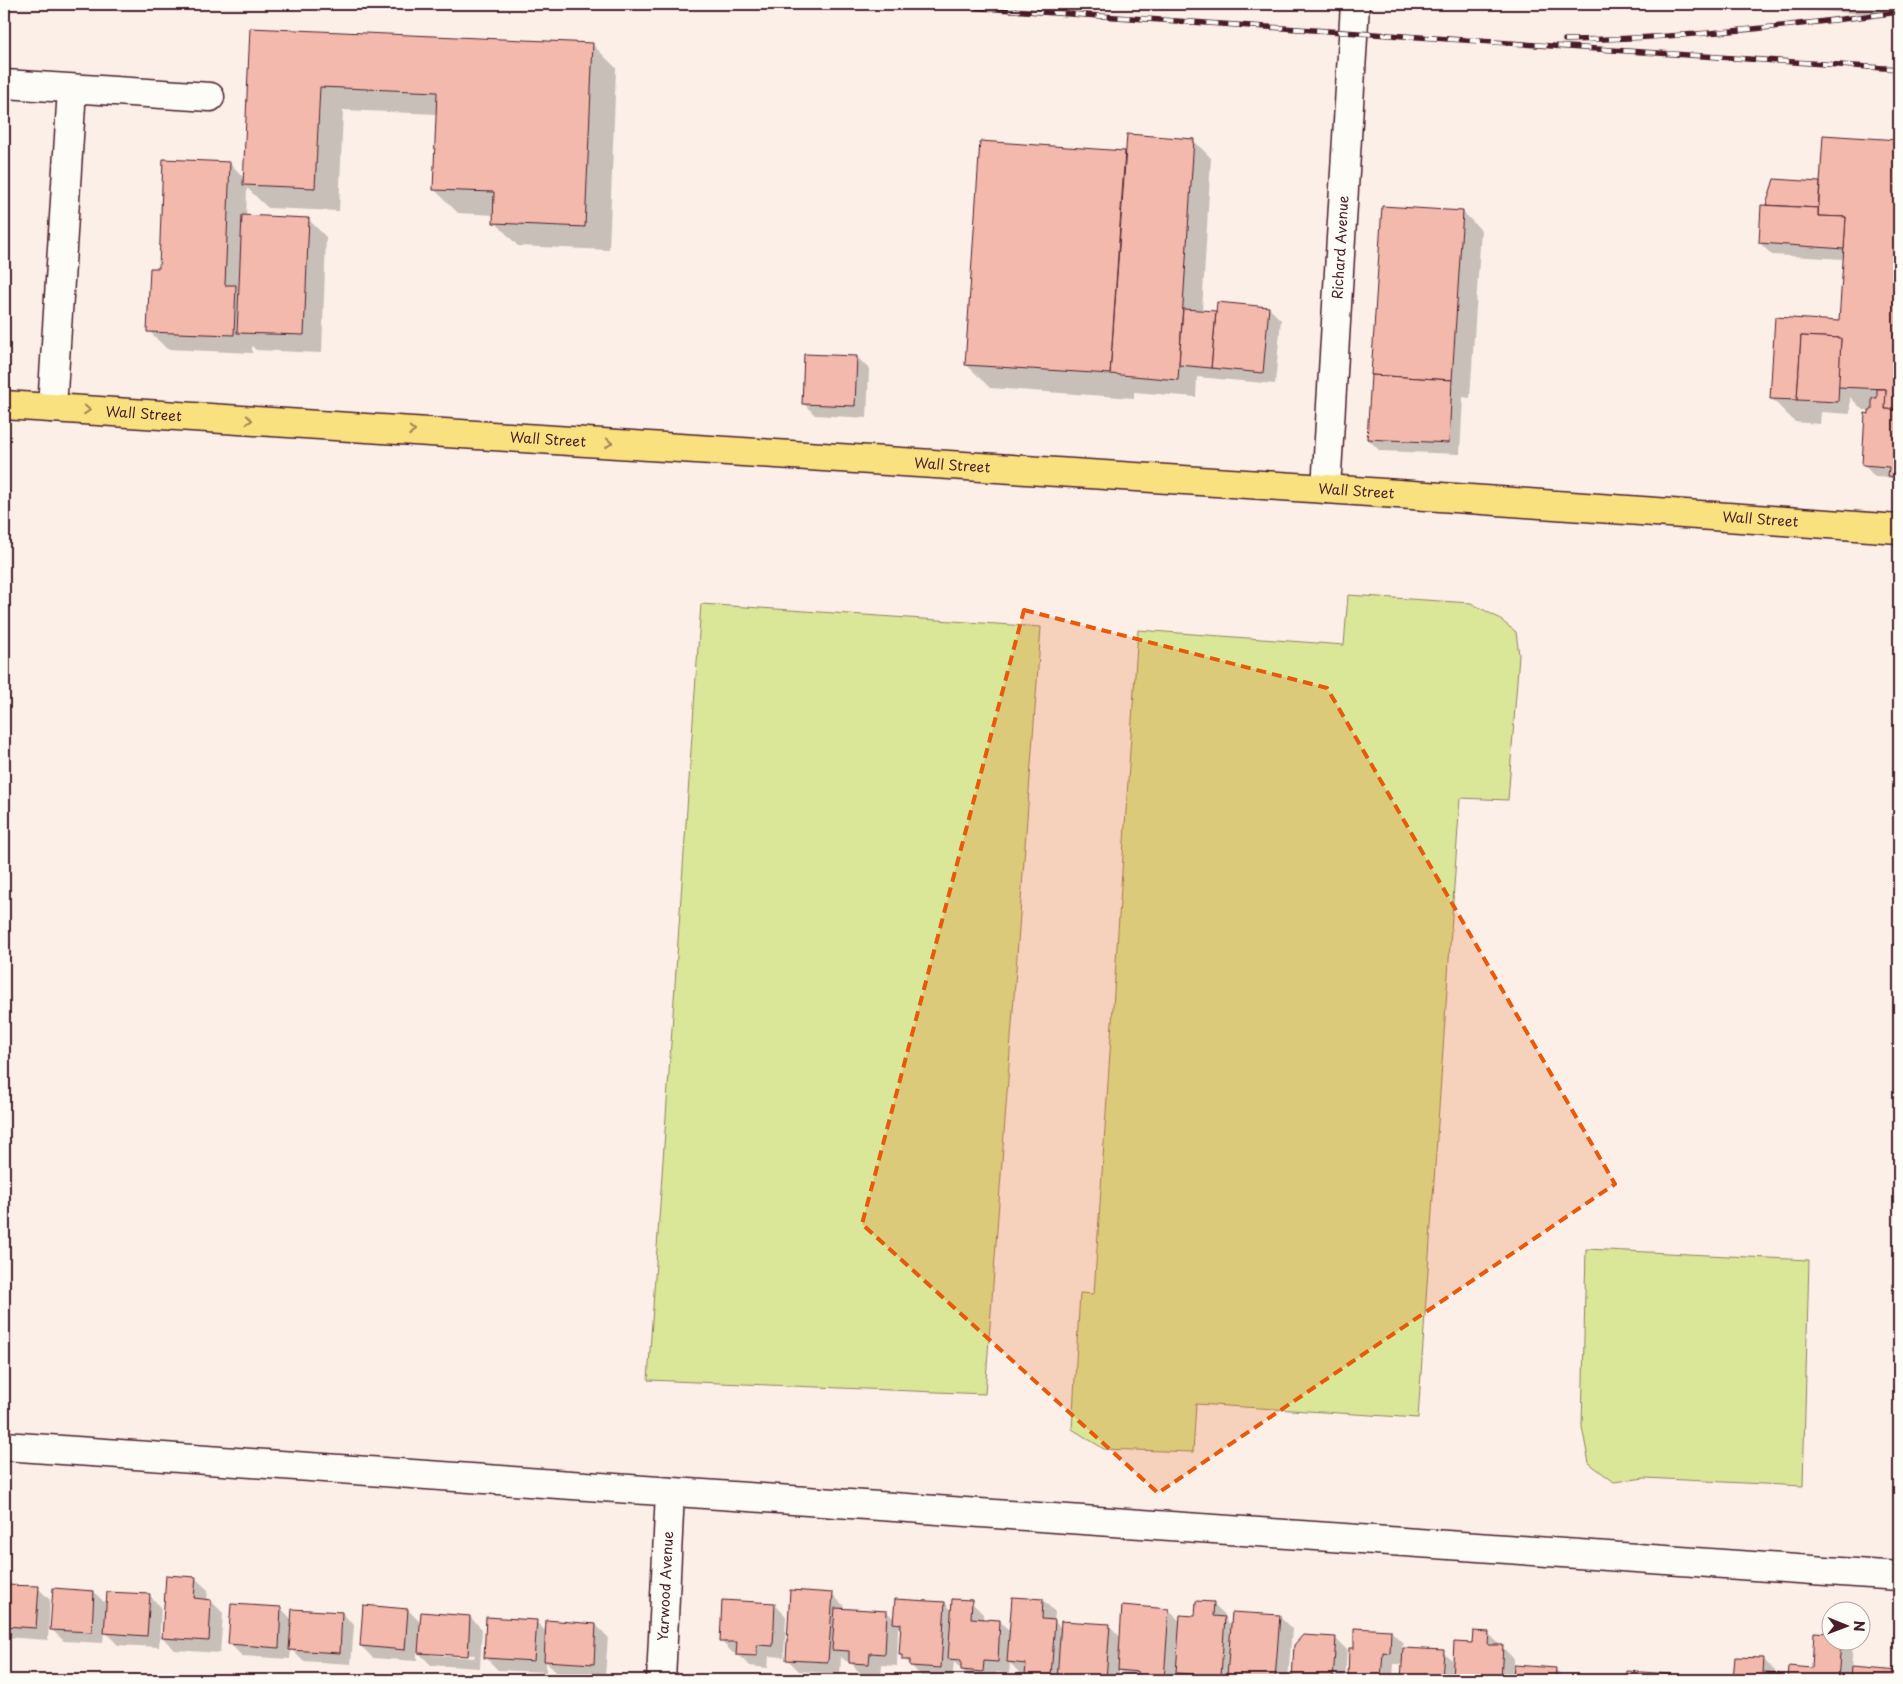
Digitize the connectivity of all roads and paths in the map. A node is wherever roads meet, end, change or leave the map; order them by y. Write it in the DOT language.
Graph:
graph roads {
  1 [pos="1355,4"];
  2 [pos="5,84"];
  3 [pos="72,89"];
  4 [pos="210,98"];
  5 [pos="4,405"];
  6 [pos="52,408"];
  7 [pos="1326,489"];
  8 [pos="1899,530"];
  9 [pos="4,1446"];
  10 [pos="670,1492"];
  11 [pos="1899,1576"];
  12 [pos="661,1680"];
  1 -- 7 [label="street, Richard Avenue"];
  2 -- 3 [label="street"];
  3 -- 4 [label="street"];
  3 -- 6 [label="street"];
  5 -- 6 [label="main road, Wall Street"];
  6 -- 7 [label="main road, Wall Street, one-way"];
  7 -- 8 [label="main road, Wall Street"];
  9 -- 10 [label="street"];
  10 -- 11 [label="street"];
  10 -- 12 [label="street, Yarwood Avenue"];
}
